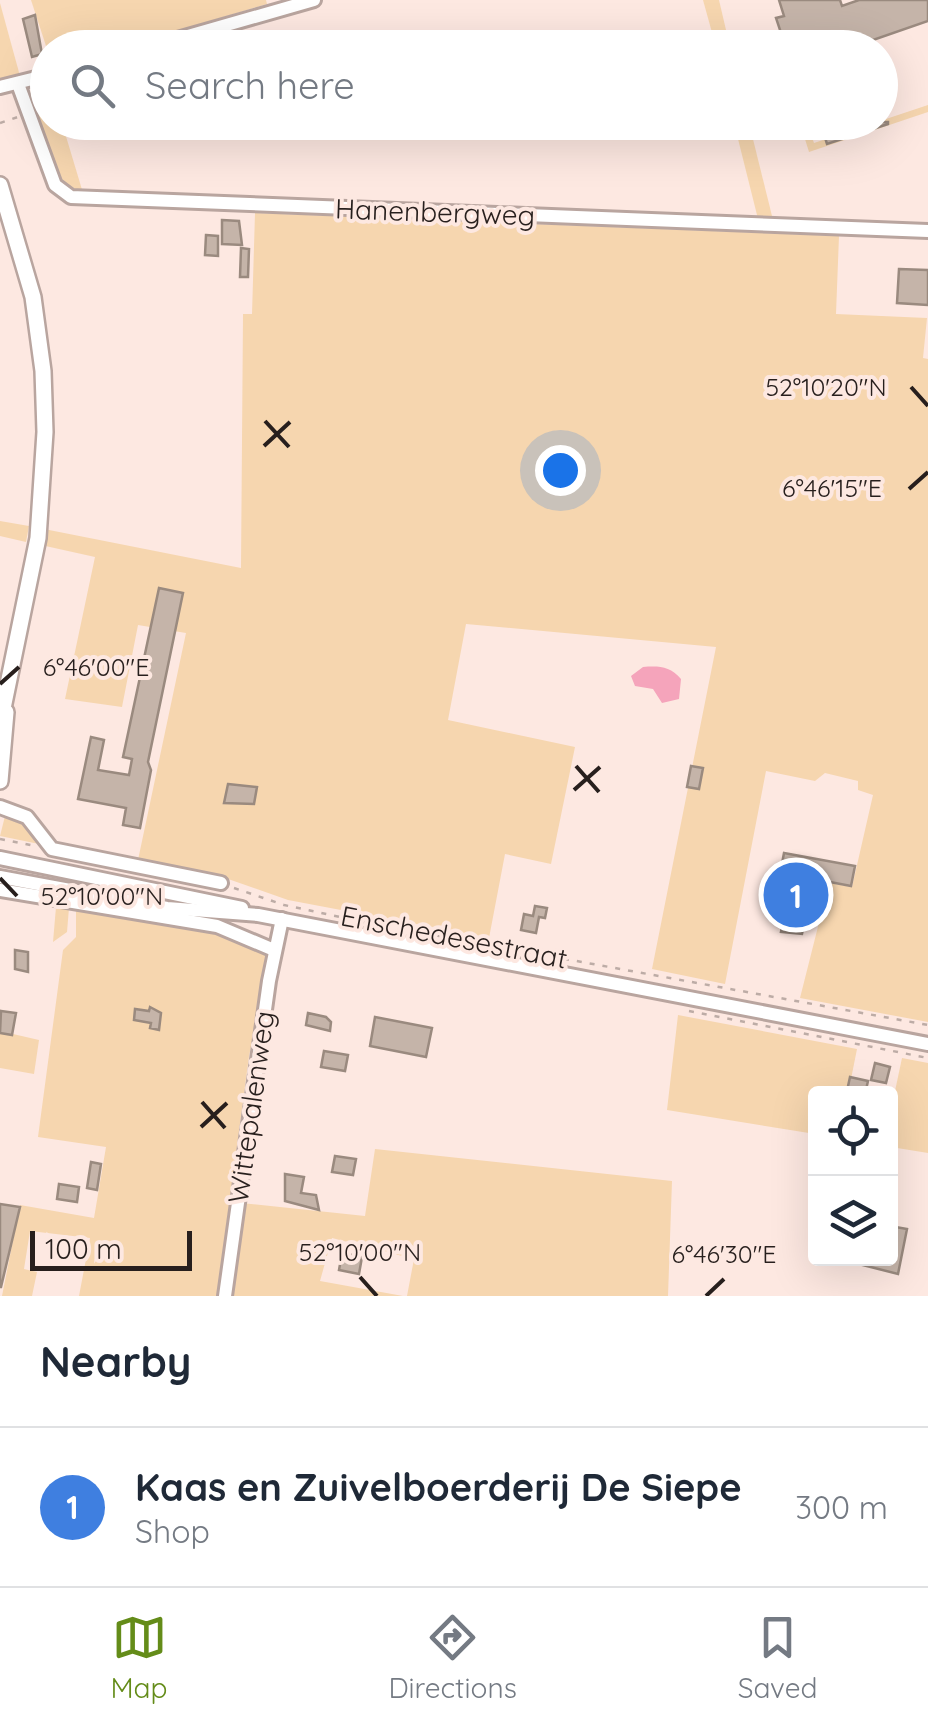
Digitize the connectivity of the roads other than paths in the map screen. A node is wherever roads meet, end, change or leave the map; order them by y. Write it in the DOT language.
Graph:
graph roads {
  1 [pos="314,0"];
  2 [pos="209,30"];
  3 [pos="30,80"];
  4 [pos="18,84"];
  5 [pos="0,87"];
  6 [pos="30,122"];
  7 [pos="37,140"];
  8 [pos="0,186"];
  9 [pos="928,232"];
  10 [pos="5,703"];
  11 [pos="0,723"];
  12 [pos="0,781"];
  13 [pos="0,806"];
  14 [pos="0,858"];
  15 [pos="0,877"];
  16 [pos="221,883"];
  17 [pos="0,890"];
  18 [pos="258,915"];
  19 [pos="282,920"];
  20 [pos="274,950"];
  21 [pos="928,1044"];
  22 [pos="225,1296"];
  1 -- 2 [label="street"];
  3 -- 4 [label="street"];
  4 -- 5 [label="street"];
  4 -- 6 [label="street, Hanenbergweg"];
  7 -- 9 [label="street, Hanenbergweg"];
  8 -- 10 [label="main road"];
  10 -- 11 [label="main road"];
  10 -- 12 [label="main road"];
  13 -- 16 [label="street"];
  14 -- 18 [label="street, Enschedesestraat"];
  15 -- 18 [label="street, Enschedesestraat"];
  17 -- 20 [label="street"];
  18 -- 19 [label="street, Enschedesestraat"];
  19 -- 20 [label="street, Wittepalenweg"];
  19 -- 21 [label="street, Enschedesestraat"];
  20 -- 22 [label="street, Wittepalenweg"];
}
